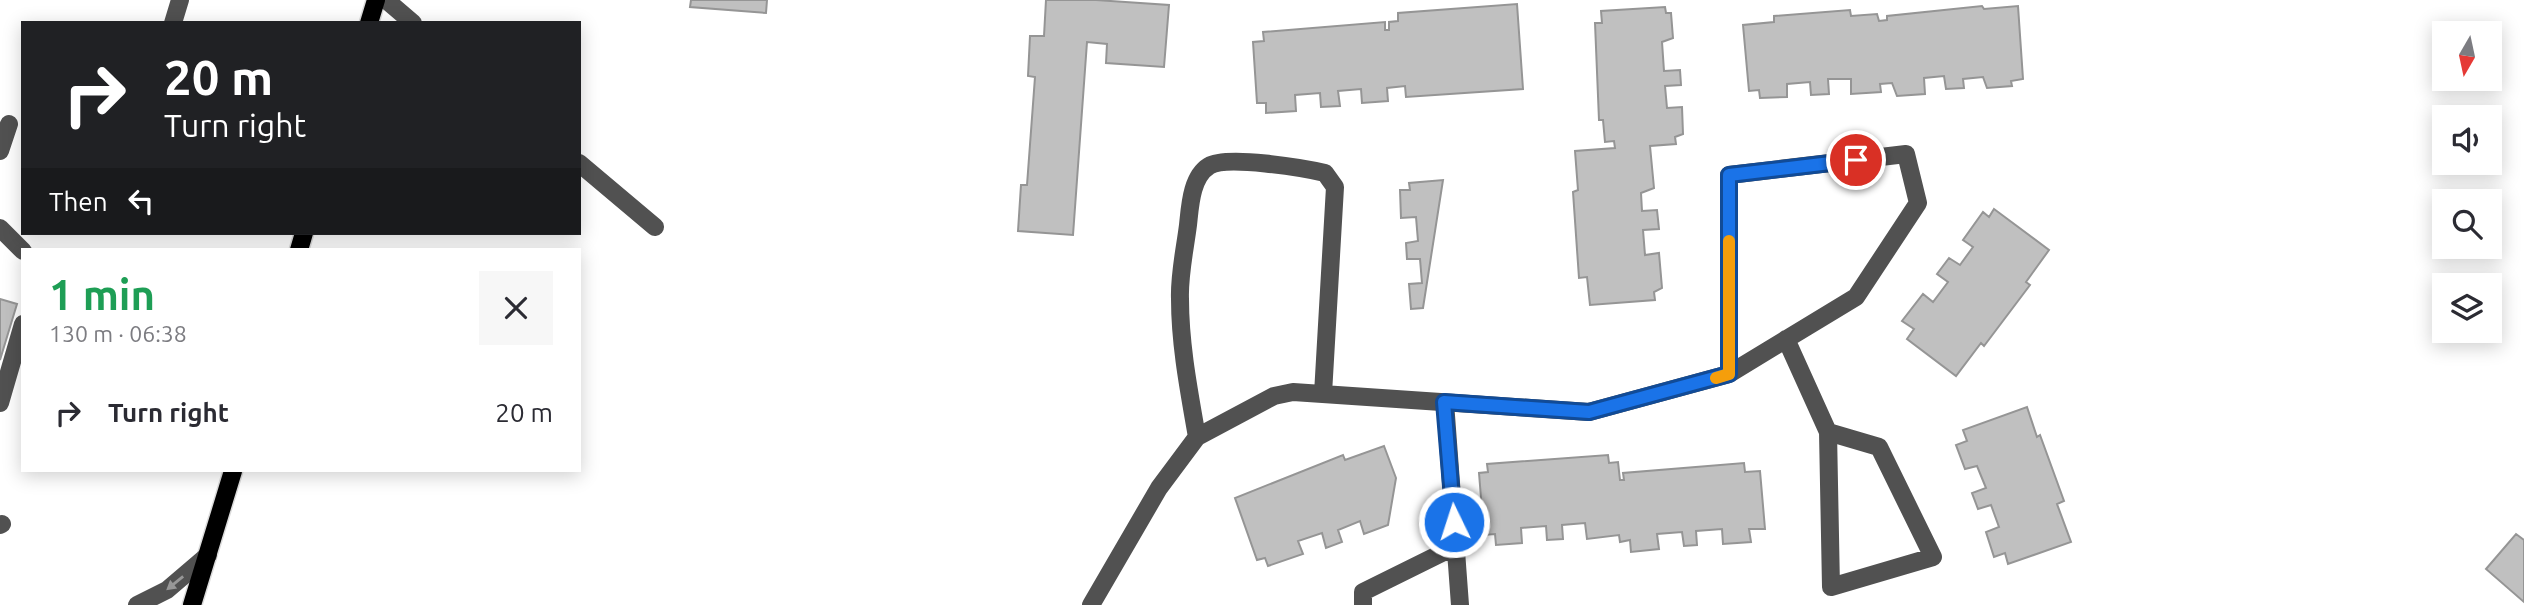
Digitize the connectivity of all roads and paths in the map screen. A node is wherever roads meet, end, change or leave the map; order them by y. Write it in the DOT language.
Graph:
graph roads {
  1 [pos="180,0"];
  2 [pos="376,0"];
  3 [pos="386,0"];
  4 [pos="174,21"];
  5 [pos="370,21"];
  6 [pos="411,21"];
  7 [pos="10,124"];
  8 [pos="0,150"];
  9 [pos="581,165"];
  10 [pos="655,227"];
  11 [pos="0,228"];
  12 [pos="21,249"];
  13 [pos="21,331"];
  14 [pos="1786,339"];
  15 [pos="1729,374"];
  16 [pos="1323,394"];
  17 [pos="1444,402"];
  18 [pos="0,403"];
  19 [pos="1828,432"];
  20 [pos="1196,437"];
  21 [pos="233,472"];
  22 [pos="1456,546"];
  23 [pos="208,555"];
  24 [pos="137,605"];
  25 [pos="192,605"];
  26 [pos="1091,605"];
  27 [pos="1363,605"];
  28 [pos="1460,605"];
  1 -- 4 [label="street"];
  2 -- 5 [label="main road"];
  3 -- 6 [label="street"];
  7 -- 8 [label="street"];
  9 -- 10 [label="street"];
  11 -- 12 [label="street"];
  13 -- 18 [label="street"];
  14 -- 15 [label="street"];
  14 -- 15 [label="street"];
  14 -- 19 [label="street"];
  15 -- 17 [label="street"];
  16 -- 17 [label="street"];
  16 -- 20 [label="street"];
  16 -- 20 [label="street"];
  17 -- 22 [label="street"];
  19 -- 19 [label="street"];
  20 -- 26 [label="street"];
  21 -- 23 [label="main road"];
  22 -- 27 [label="street"];
  22 -- 28 [label="street"];
  23 -- 24 [label="street, one-way"];
  23 -- 25 [label="main road"];
}
